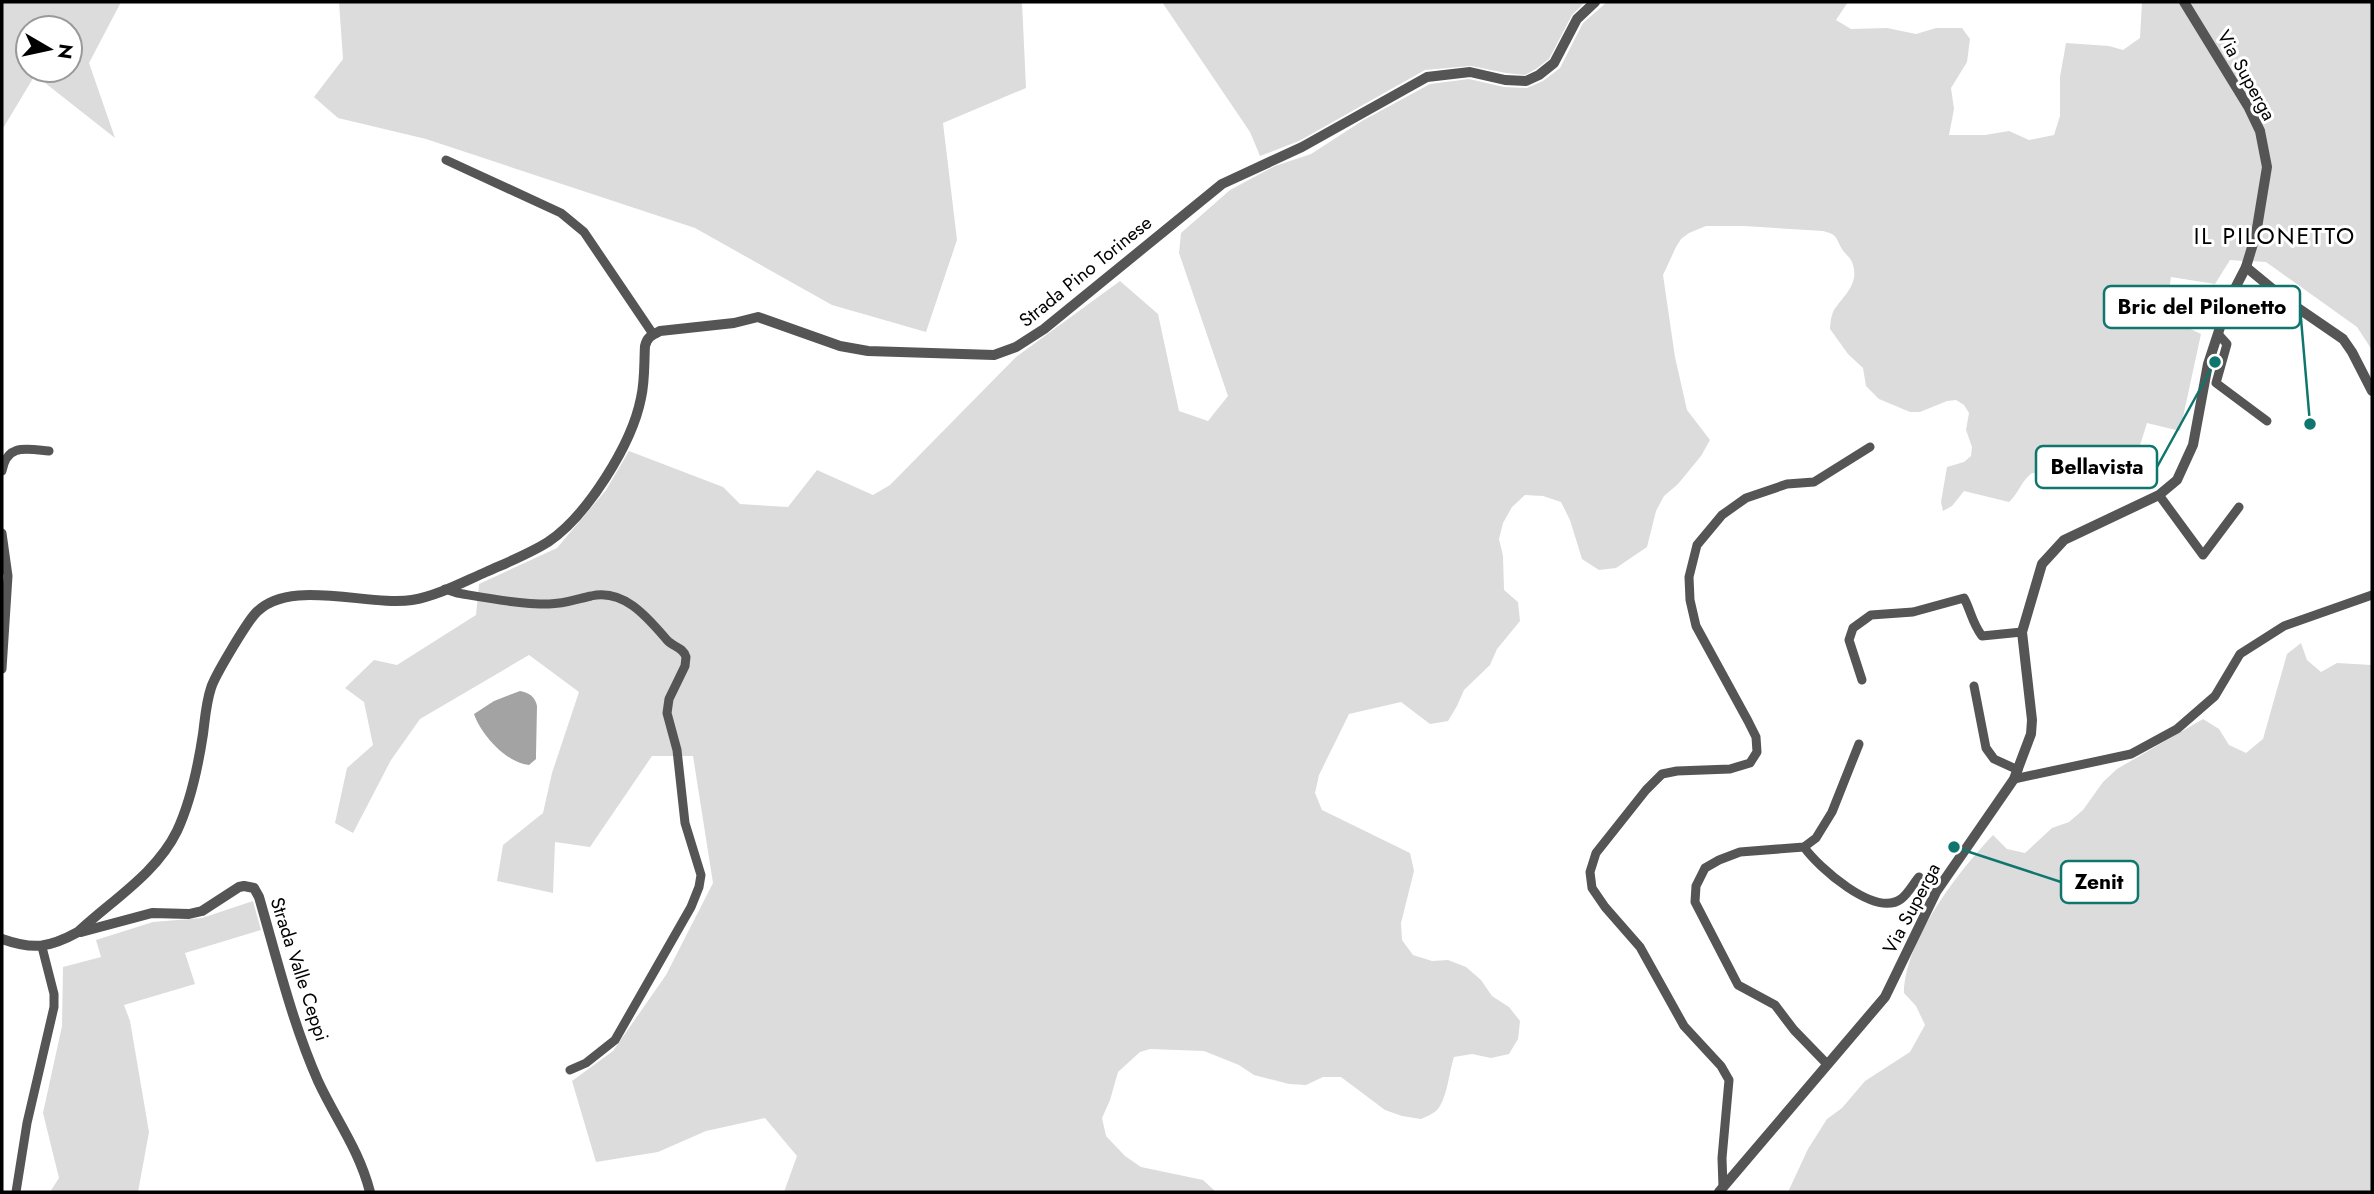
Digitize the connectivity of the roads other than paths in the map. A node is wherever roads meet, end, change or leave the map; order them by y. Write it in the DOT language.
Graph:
graph roads {
  1 [pos="1595,2"];
  2 [pos="2184,2"];
  3 [pos="446,160"];
  4 [pos="2246,267"];
  5 [pos="653,334"];
  6 [pos="2218,334"];
  7 [pos="2372,391"];
  8 [pos="2267,421"];
  9 [pos="1870,447"];
  10 [pos="49,451"];
  11 [pos="2,471"];
  12 [pos="2159,495"];
  13 [pos="2239,507"];
  14 [pos="2,533"];
  15 [pos="445,589"];
  16 [pos="2372,595"];
  17 [pos="2022,632"];
  18 [pos="2,669"];
  19 [pos="1862,680"];
  20 [pos="1974,686"];
  21 [pos="1859,744"];
  22 [pos="2016,774"];
  23 [pos="1804,847"];
  24 [pos="1919,877"];
  25 [pos="78,932"];
  26 [pos="2,939"];
  27 [pos="42,947"];
  28 [pos="1828,1064"];
  29 [pos="570,1070"];
  30 [pos="1721,1190"];
  31 [pos="16,1192"];
  32 [pos="370,1192"];
  1 -- 5 [label="street, Strada Pino Torinese"];
  2 -- 4 [label="street, Via Superga"];
  3 -- 5 [label="street"];
  4 -- 6 [label="street, Via Superga"];
  4 -- 7 [label="street"];
  5 -- 15 [label="street"];
  6 -- 8 [label="street"];
  6 -- 12 [label="street, Via Superga"];
  9 -- 30 [label="street"];
  10 -- 11 [label="street"];
  12 -- 13 [label="street"];
  12 -- 17 [label="street, Via Superga"];
  14 -- 18 [label="street"];
  15 -- 25 [label="street"];
  15 -- 29 [label="street"];
  16 -- 22 [label="street"];
  17 -- 19 [label="street"];
  17 -- 22 [label="street, Via Superga"];
  20 -- 22 [label="street"];
  21 -- 23 [label="street"];
  22 -- 28 [label="street, Via Superga"];
  23 -- 24 [label="street"];
  23 -- 28 [label="street"];
  25 -- 27 [label="street"];
  25 -- 32 [label="street, Strada Valle Ceppi"];
  26 -- 27 [label="street"];
  27 -- 31 [label="street"];
  28 -- 30 [label="street, Via Superga"];
}
